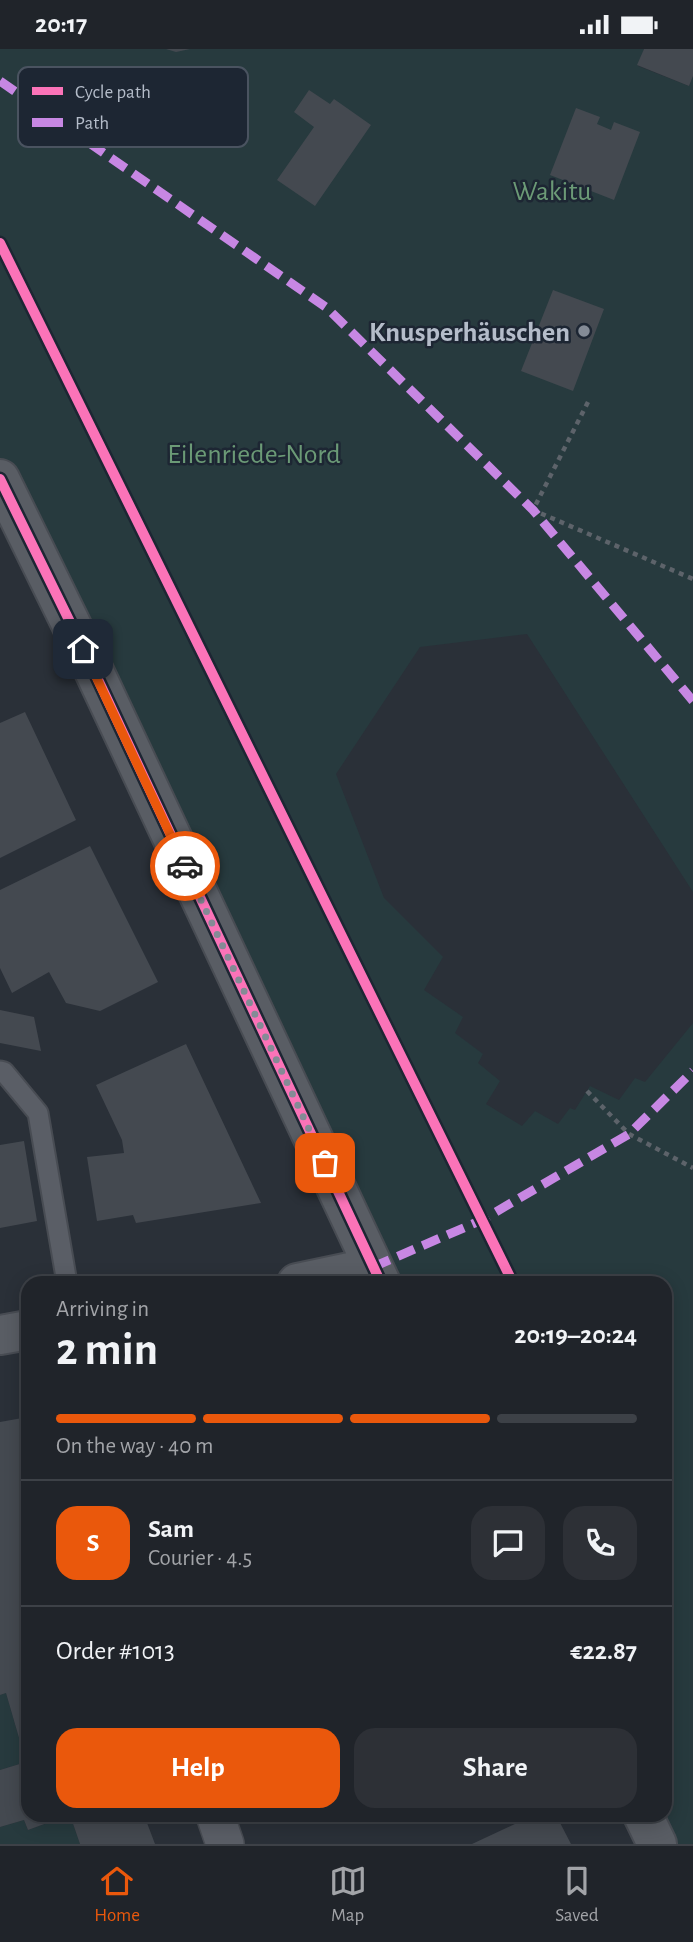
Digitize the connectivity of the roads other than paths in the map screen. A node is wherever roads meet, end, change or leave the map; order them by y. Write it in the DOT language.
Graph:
graph roads {
  1 [pos="0,479"];
  2 [pos="0,1071"];
  3 [pos="377,1275"];
  4 [pos="66,1276"];
  5 [pos="21,1331"];
  6 [pos="0,1335"];
  7 [pos="217,1822"];
  8 [pos="646,1822"];
  9 [pos="225,1844"];
  10 [pos="657,1844"];
  1 -- 3 [label="street"];
  2 -- 4 [label="lane"];
  5 -- 6 [label="street"];
  7 -- 9 [label="street"];
  8 -- 10 [label="street"];
}
